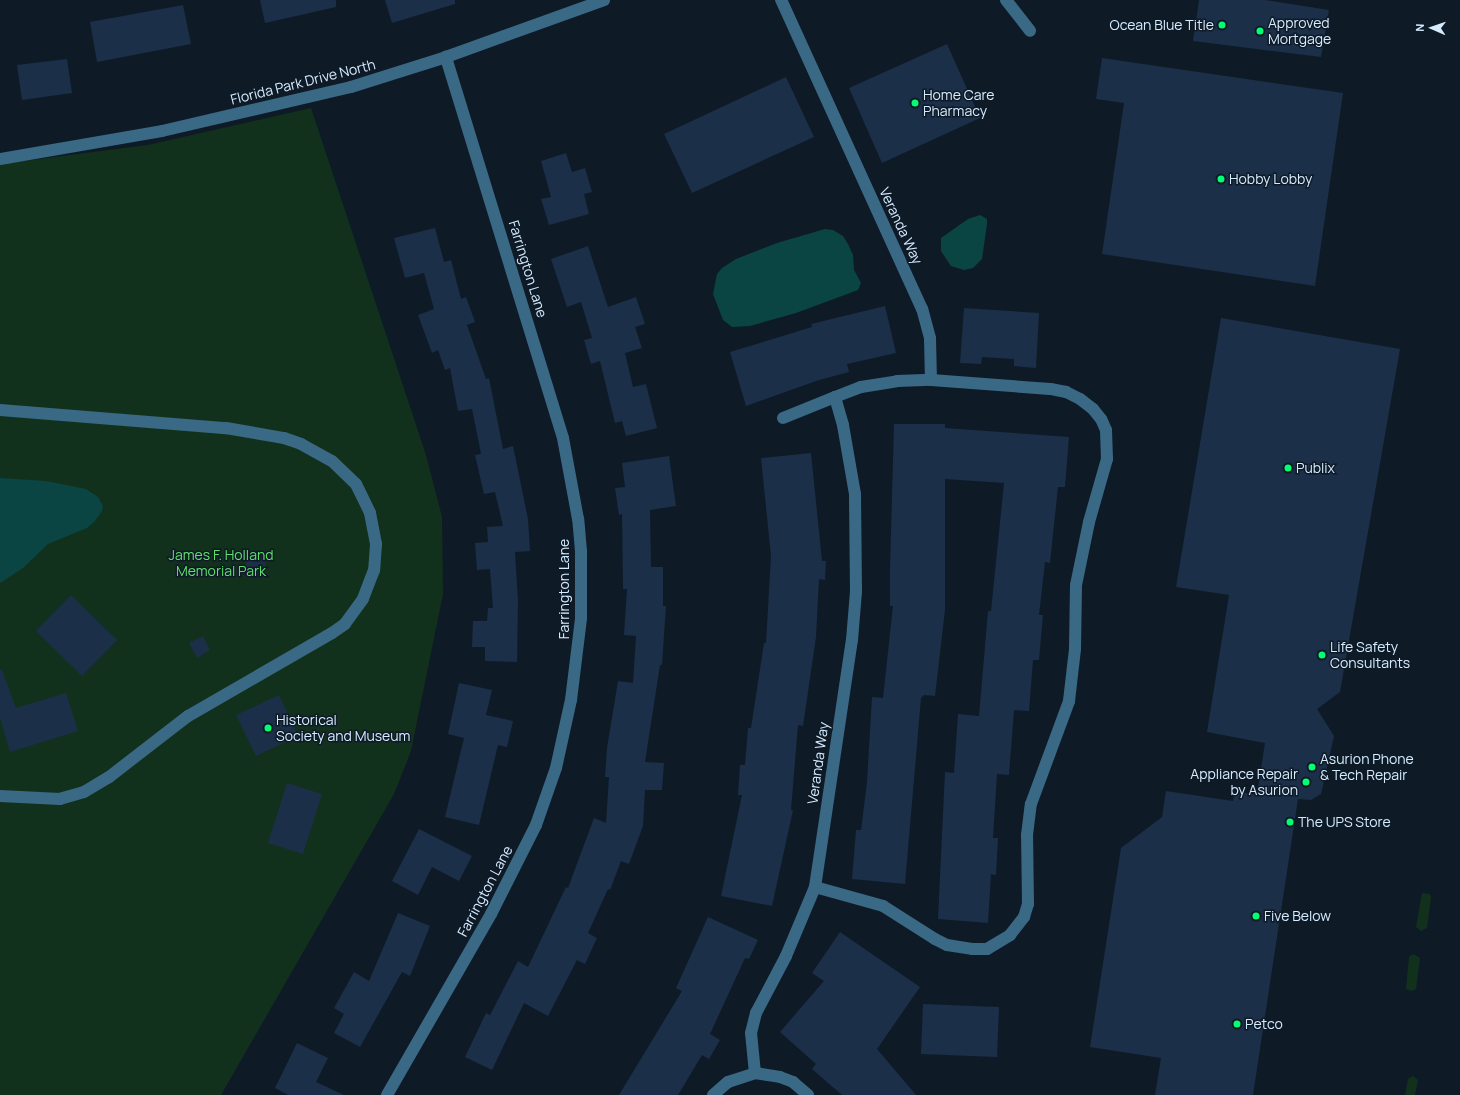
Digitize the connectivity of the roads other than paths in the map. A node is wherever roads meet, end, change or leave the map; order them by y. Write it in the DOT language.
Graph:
graph roads {
  1 [pos="604,0"];
  2 [pos="781,0"];
  3 [pos="1006,0"];
  4 [pos="1030,31"];
  5 [pos="446,58"];
  6 [pos="0,159"];
  7 [pos="931,380"];
  8 [pos="835,397"];
  9 [pos="0,410"];
  10 [pos="783,418"];
  11 [pos="0,796"];
  12 [pos="815,887"];
  13 [pos="755,1073"];
  14 [pos="388,1095"];
  15 [pos="713,1095"];
  16 [pos="808,1095"];
  1 -- 5 [label="street, Florida Park Drive North"];
  2 -- 7 [label="street, Veranda Way"];
  3 -- 4 [label="street"];
  5 -- 6 [label="street, Florida Park Drive North"];
  5 -- 14 [label="street, Farrington Lane"];
  7 -- 8 [label="street"];
  7 -- 12 [label="street"];
  8 -- 10 [label="street"];
  8 -- 12 [label="street, Veranda Way"];
  9 -- 11 [label="street"];
  12 -- 13 [label="street, Veranda Way"];
  13 -- 15 [label="street"];
  13 -- 16 [label="street"];
}
